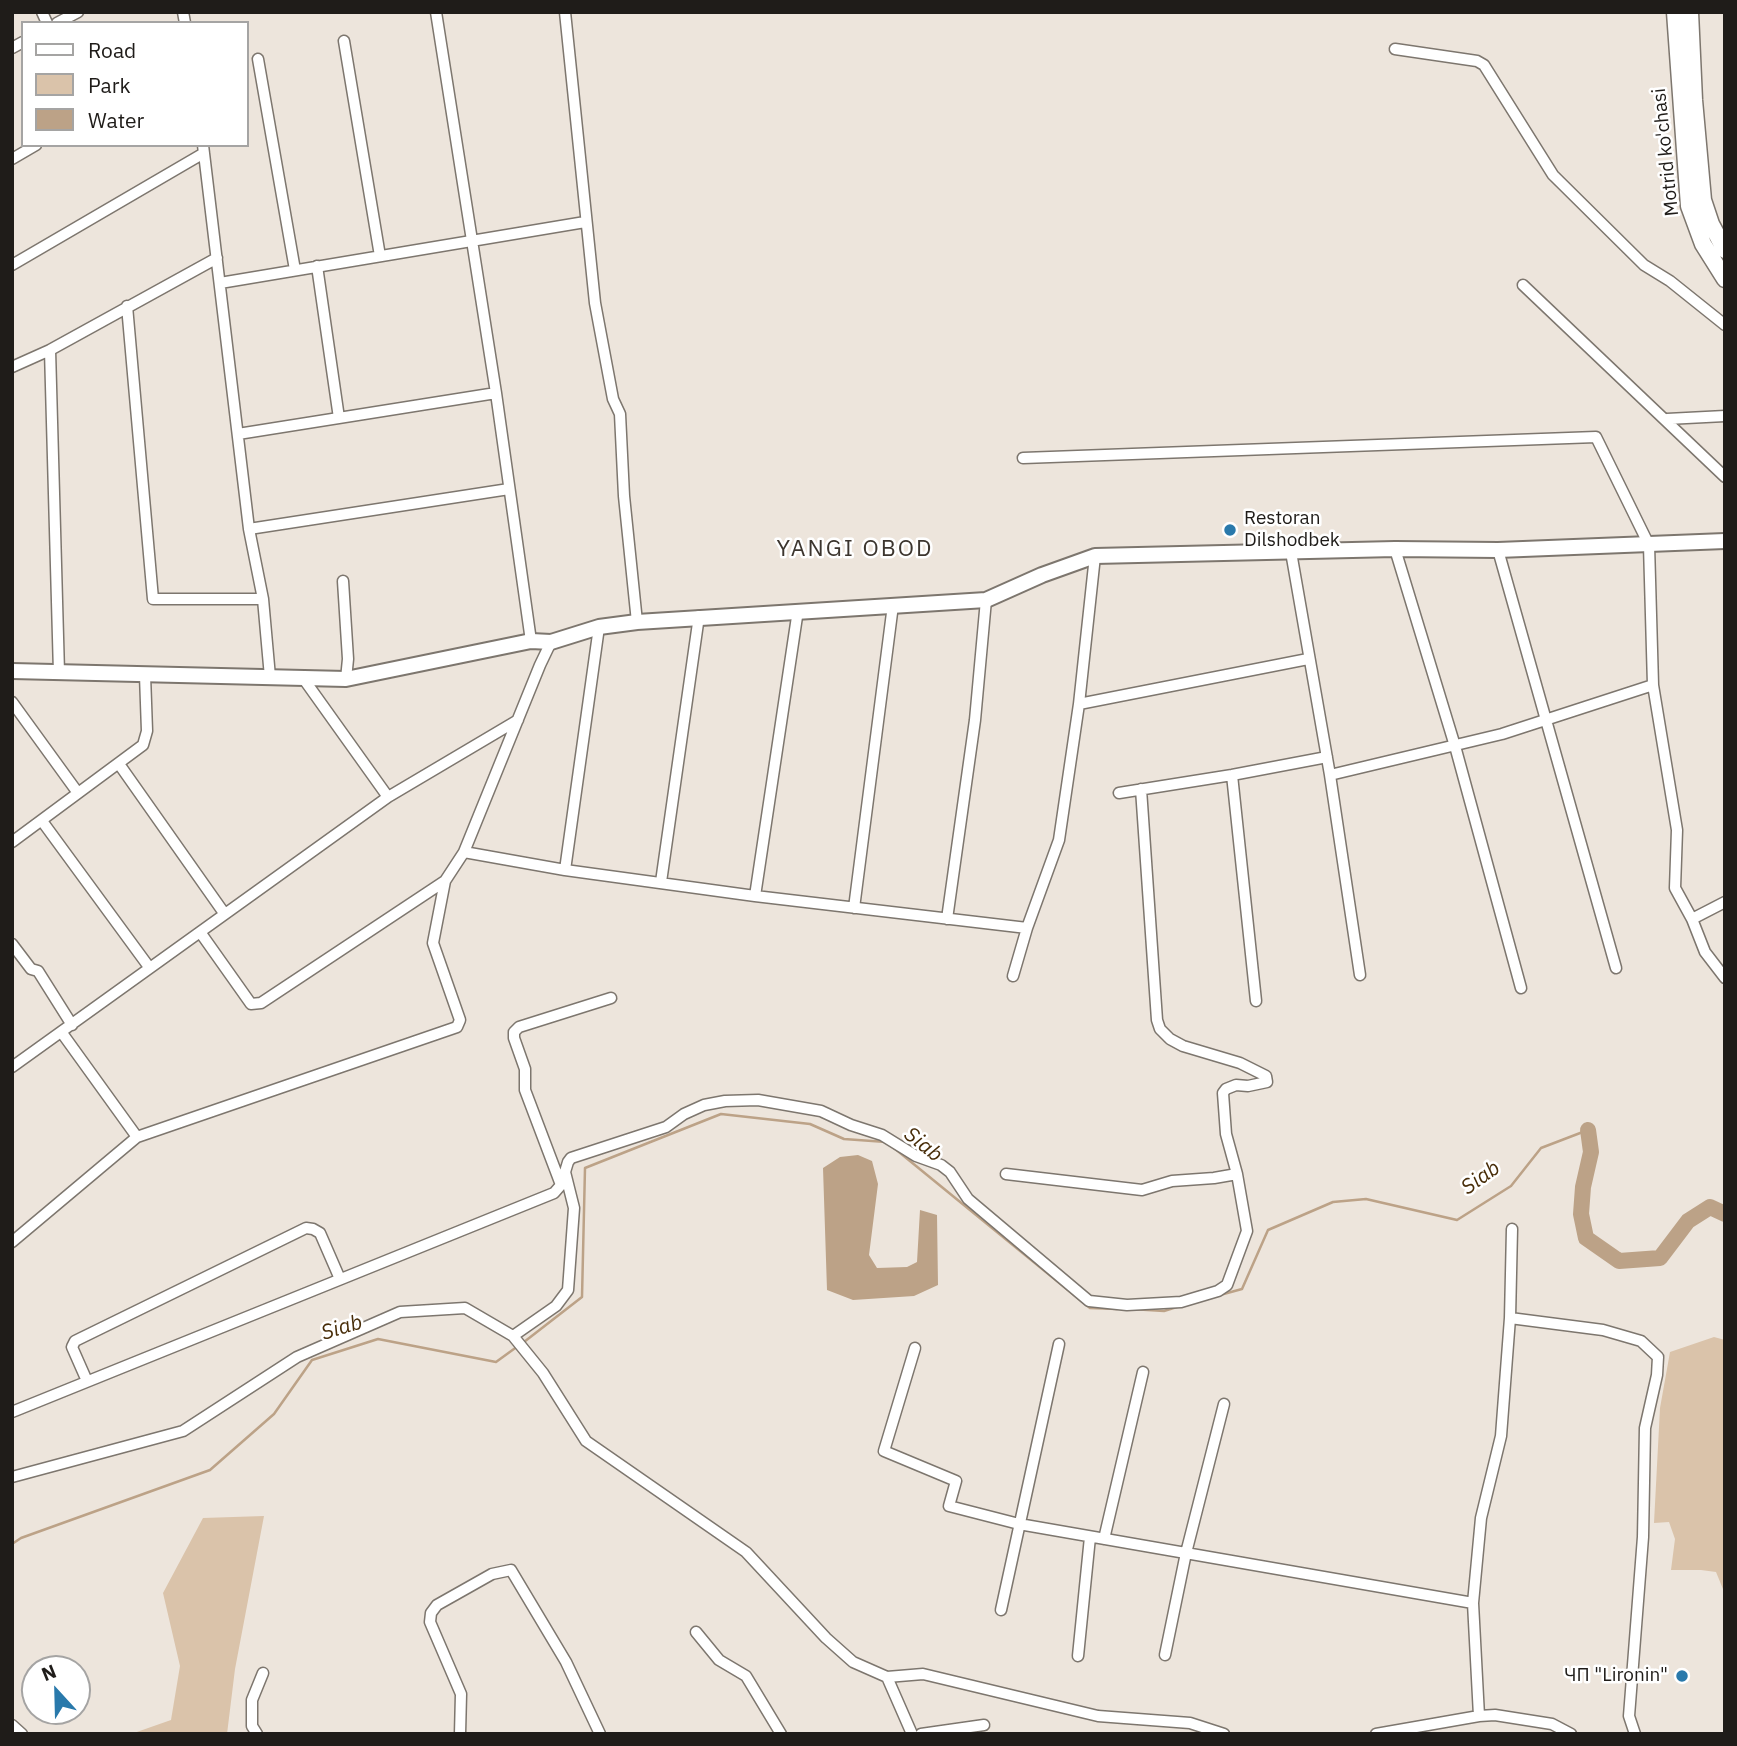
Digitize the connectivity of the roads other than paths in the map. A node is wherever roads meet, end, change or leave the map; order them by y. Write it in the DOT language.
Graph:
graph roads {
  1 [pos="78,12"];
  2 [pos="436,12"];
  3 [pos="565,12"];
  4 [pos="1675,12"];
  5 [pos="1690,12"];
  6 [pos="61,21"];
  7 [pos="345,41"];
  8 [pos="1395,49"];
  9 [pos="258,59"];
  10 [pos="33,147"];
  11 [pos="203,149"];
  12 [pos="12,159"];
  13 [pos="585,222"];
  14 [pos="471,240"];
  15 [pos="1725,250"];
  16 [pos="380,256"];
  17 [pos="218,258"];
  18 [pos="12,265"];
  19 [pos="317,267"];
  20 [pos="295,270"];
  21 [pos="1725,279"];
  22 [pos="220,283"];
  23 [pos="1523,285"];
  24 [pos="127,306"];
  25 [pos="1725,325"];
  26 [pos="50,350"];
  27 [pos="12,367"];
  28 [pos="496,393"];
  29 [pos="1725,416"];
  30 [pos="339,418"];
  31 [pos="1667,419"];
  32 [pos="237,433"];
  33 [pos="1023,458"];
  34 [pos="1725,477"];
  35 [pos="509,489"];
  36 [pos="249,529"];
  37 [pos="1725,541"];
  38 [pos="1649,545"];
  39 [pos="1395,549"];
  40 [pos="1498,550"];
  41 [pos="1291,552"];
  42 [pos="1095,556"];
  43 [pos="343,581"];
  44 [pos="263,599"];
  45 [pos="986,600"];
  46 [pos="893,605"];
  47 [pos="798,610"];
  48 [pos="699,617"];
  49 [pos="637,622"];
  50 [pos="599,627"];
  51 [pos="531,641"];
  52 [pos="551,642"];
  53 [pos="1308,659"];
  54 [pos="12,671"];
  55 [pos="59,673"];
  56 [pos="145,675"];
  57 [pos="270,677"];
  58 [pos="303,678"];
  59 [pos="346,679"];
  60 [pos="1653,685"];
  61 [pos="12,702"];
  62 [pos="1079,704"];
  63 [pos="518,720"];
  64 [pos="1546,720"];
  65 [pos="1455,746"];
  66 [pos="1327,757"];
  67 [pos="119,764"];
  68 [pos="1233,775"];
  69 [pos="1330,775"];
  70 [pos="1141,789"];
  71 [pos="78,793"];
  72 [pos="1119,793"];
  73 [pos="388,797"];
  74 [pos="41,821"];
  75 [pos="12,842"];
  76 [pos="464,852"];
  77 [pos="565,870"];
  78 [pos="445,881"];
  79 [pos="661,882"];
  80 [pos="755,896"];
  81 [pos="1725,902"];
  82 [pos="854,908"];
  83 [pos="224,914"];
  84 [pos="947,919"];
  85 [pos="1692,919"];
  86 [pos="1027,929"];
  87 [pos="200,932"];
  88 [pos="12,944"];
  89 [pos="149,967"];
  90 [pos="1616,968"];
  91 [pos="1360,975"];
  92 [pos="1013,976"];
  93 [pos="1725,978"];
  94 [pos="1521,988"];
  95 [pos="611,998"];
  96 [pos="1256,1001"];
  97 [pos="72,1025"];
  98 [pos="62,1033"];
  99 [pos="12,1067"];
  100 [pos="136,1138"];
  101 [pos="561,1168"];
  102 [pos="1006,1174"];
  103 [pos="1237,1174"];
  104 [pos="1512,1229"];
  105 [pos="12,1242"];
  106 [pos="340,1279"];
  107 [pos="1510,1318"];
  108 [pos="513,1336"];
  109 [pos="1059,1345"];
  110 [pos="915,1348"];
  111 [pos="1143,1371"];
  112 [pos="87,1381"];
  113 [pos="1224,1404"];
  114 [pos="12,1412"];
  115 [pos="12,1477"];
  116 [pos="1019,1524"];
  117 [pos="1090,1537"];
  118 [pos="1104,1539"];
  119 [pos="1186,1553"];
  120 [pos="1473,1604"];
  121 [pos="1001,1610"];
  122 [pos="696,1632"];
  123 [pos="1165,1655"];
  124 [pos="1078,1656"];
  125 [pos="263,1674"];
  126 [pos="887,1677"];
  127 [pos="1479,1716"];
  128 [pos="12,1725"];
  129 [pos="984,1726"];
  130 [pos="22,1734"];
  131 [pos="257,1734"];
  132 [pos="460,1734"];
  133 [pos="600,1734"];
  134 [pos="781,1734"];
  135 [pos="912,1734"];
  136 [pos="921,1734"];
  137 [pos="1224,1734"];
  138 [pos="1376,1734"];
  139 [pos="1571,1734"];
  140 [pos="1635,1734"];
  1 -- 6 [label="street"];
  2 -- 14 [label="street"];
  3 -- 13 [label="street"];
  4 -- 21 [label="main road, Motrid ko'chasi"];
  5 -- 15 [label="main road, Motrid ko'chasi"];
  7 -- 16 [label="street"];
  8 -- 25 [label="street"];
  9 -- 20 [label="street"];
  10 -- 12 [label="street"];
  11 -- 17 [label="street"];
  11 -- 18 [label="street"];
  13 -- 14 [label="street"];
  13 -- 49 [label="street"];
  14 -- 16 [label="street"];
  14 -- 28 [label="street"];
  16 -- 19 [label="street"];
  17 -- 22 [label="street"];
  17 -- 24 [label="street"];
  19 -- 20 [label="street"];
  19 -- 30 [label="street"];
  20 -- 22 [label="street"];
  22 -- 32 [label="street"];
  23 -- 31 [label="street"];
  24 -- 26 [label="street"];
  24 -- 44 [label="street"];
  26 -- 27 [label="street"];
  26 -- 55 [label="street"];
  28 -- 30 [label="street"];
  28 -- 35 [label="street"];
  29 -- 31 [label="street"];
  30 -- 32 [label="street"];
  31 -- 34 [label="street"];
  32 -- 36 [label="street"];
  33 -- 38 [label="street"];
  35 -- 36 [label="street"];
  35 -- 51 [label="street"];
  36 -- 44 [label="street"];
  37 -- 38 [label="street"];
  38 -- 40 [label="street"];
  38 -- 60 [label="street"];
  39 -- 40 [label="street"];
  39 -- 41 [label="street"];
  39 -- 65 [label="street"];
  40 -- 64 [label="street"];
  41 -- 42 [label="street"];
  41 -- 53 [label="street"];
  42 -- 45 [label="street"];
  42 -- 62 [label="street"];
  43 -- 59 [label="street"];
  44 -- 57 [label="street"];
  45 -- 46 [label="street"];
  45 -- 84 [label="street"];
  46 -- 47 [label="street"];
  46 -- 82 [label="street"];
  47 -- 48 [label="street"];
  47 -- 80 [label="street"];
  48 -- 49 [label="street"];
  48 -- 79 [label="street"];
  49 -- 50 [label="street"];
  50 -- 52 [label="street"];
  50 -- 77 [label="street"];
  51 -- 52 [label="street"];
  51 -- 59 [label="street"];
  52 -- 63 [label="street"];
  53 -- 62 [label="street"];
  53 -- 66 [label="street"];
  54 -- 55 [label="street"];
  55 -- 56 [label="street"];
  56 -- 57 [label="street"];
  56 -- 67 [label="street"];
  57 -- 58 [label="street"];
  58 -- 59 [label="street"];
  58 -- 73 [label="street"];
  60 -- 64 [label="street"];
  60 -- 85 [label="street"];
  61 -- 71 [label="street"];
  62 -- 86 [label="street"];
  63 -- 73 [label="street"];
  63 -- 76 [label="street"];
  64 -- 65 [label="street"];
  64 -- 90 [label="street"];
  65 -- 69 [label="street"];
  65 -- 94 [label="street"];
  66 -- 68 [label="street"];
  66 -- 69 [label="street"];
  67 -- 71 [label="street"];
  67 -- 83 [label="street"];
  68 -- 70 [label="street"];
  68 -- 96 [label="street"];
  69 -- 91 [label="street"];
  70 -- 72 [label="street"];
  70 -- 103 [label="street"];
  71 -- 74 [label="street"];
  73 -- 83 [label="street"];
  74 -- 75 [label="street"];
  74 -- 89 [label="street"];
  76 -- 77 [label="street"];
  76 -- 78 [label="street"];
  77 -- 79 [label="street"];
  78 -- 87 [label="street"];
  78 -- 100 [label="street"];
  79 -- 80 [label="street"];
  80 -- 82 [label="street"];
  81 -- 85 [label="street"];
  82 -- 84 [label="street"];
  83 -- 87 [label="street"];
  84 -- 86 [label="street"];
  85 -- 93 [label="street"];
  86 -- 92 [label="street"];
  87 -- 89 [label="street"];
  88 -- 97 [label="street"];
  89 -- 97 [label="street"];
  95 -- 101 [label="street"];
  97 -- 98 [label="street"];
  98 -- 99 [label="street"];
  98 -- 100 [label="street"];
  100 -- 105 [label="street"];
  101 -- 103 [label="street"];
  101 -- 106 [label="street"];
  101 -- 108 [label="street"];
  102 -- 103 [label="street"];
  104 -- 107 [label="street"];
  106 -- 112 [label="street"];
  106 -- 112 [label="street"];
  107 -- 120 [label="street"];
  107 -- 140 [label="street"];
  108 -- 115 [label="street"];
  108 -- 126 [label="street"];
  109 -- 116 [label="street"];
  110 -- 116 [label="street"];
  111 -- 118 [label="street"];
  112 -- 114 [label="street"];
  113 -- 119 [label="street"];
  116 -- 117 [label="street"];
  116 -- 121 [label="street"];
  117 -- 118 [label="street"];
  117 -- 124 [label="street"];
  118 -- 119 [label="street"];
  119 -- 120 [label="street"];
  119 -- 123 [label="street"];
  120 -- 127 [label="street"];
  122 -- 134 [label="street"];
  125 -- 131 [label="street"];
  126 -- 135 [label="street"];
  126 -- 137 [label="street"];
  127 -- 138 [label="street"];
  127 -- 139 [label="street"];
  128 -- 130 [label="street"];
  129 -- 136 [label="street"];
  132 -- 133 [label="street"];
}
